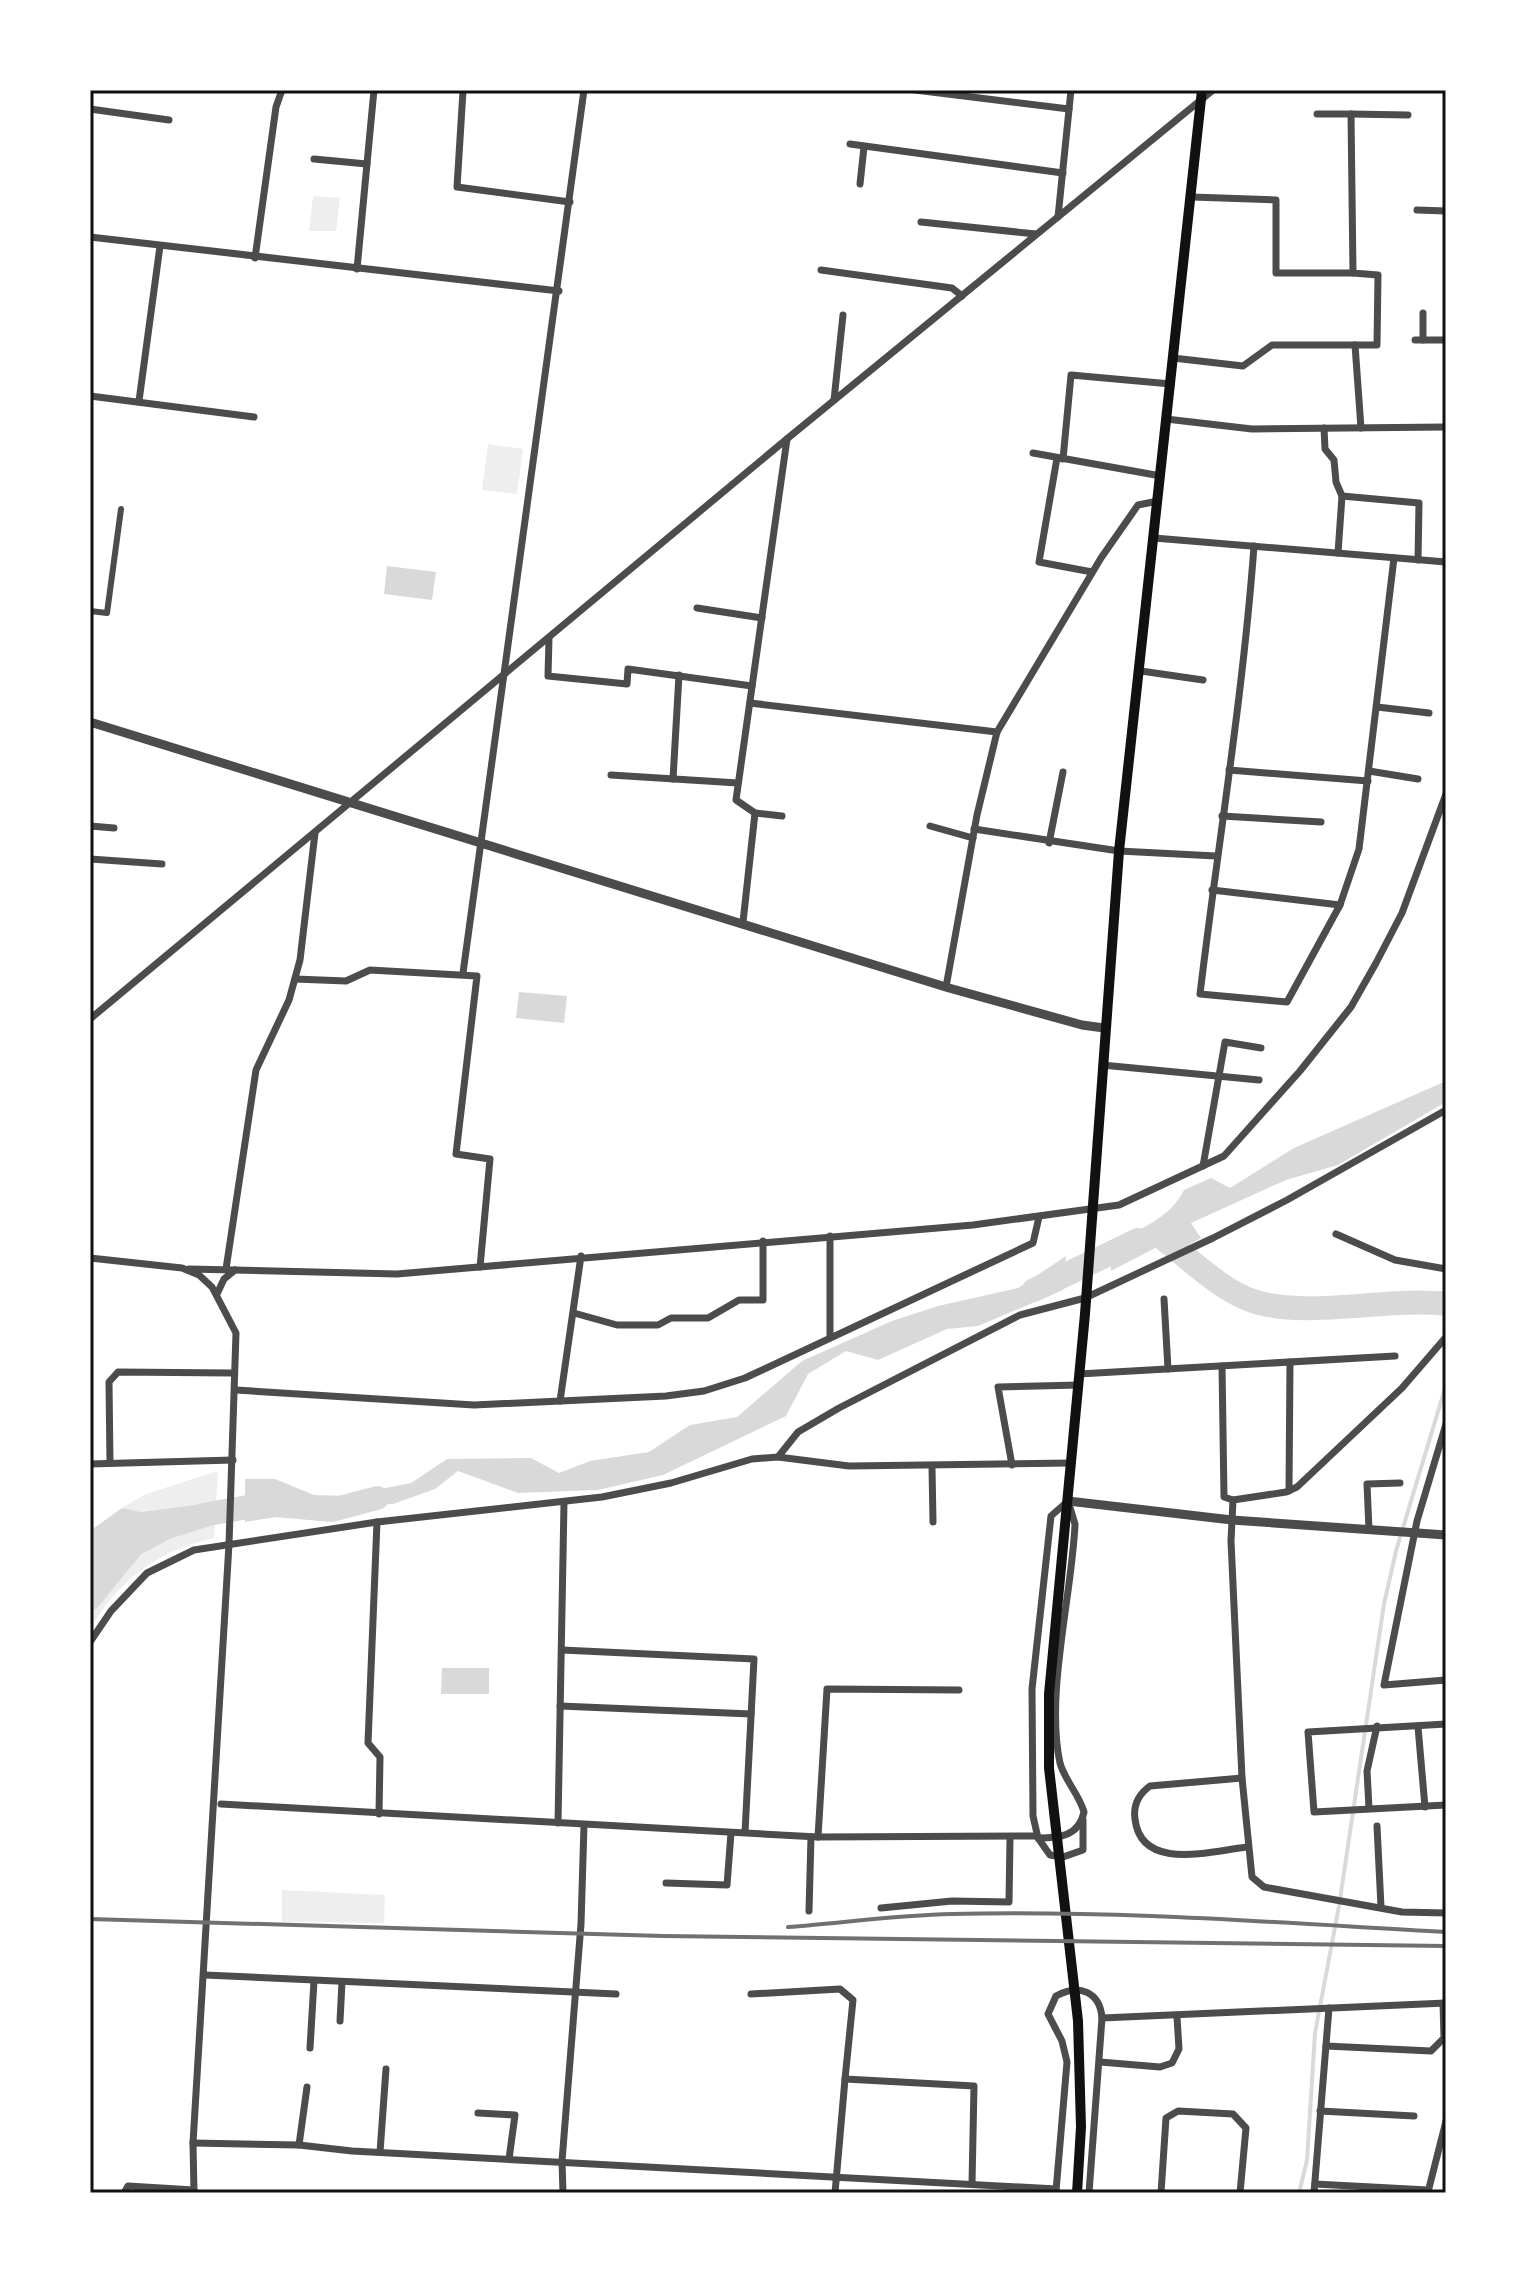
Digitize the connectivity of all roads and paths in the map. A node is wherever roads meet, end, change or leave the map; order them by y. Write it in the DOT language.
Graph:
graph roads {
  1 [pos="282,90"];
  2 [pos="374,90"];
  3 [pos="584,90"];
  4 [pos="915,90"];
  5 [pos="1071,90"];
  6 [pos="1213,90"];
  7 [pos="463,91"];
  8 [pos="1201,96"];
  9 [pos="90,109"];
  10 [pos="1069,109"];
  11 [pos="1317,114"];
  12 [pos="1351,114"];
  13 [pos="1408,115"];
  14 [pos="169,120"];
  15 [pos="850,144"];
  16 [pos="864,147"];
  17 [pos="314,159"];
  18 [pos="367,164"];
  19 [pos="1063,173"];
  20 [pos="860,184"];
  21 [pos="1192,197"];
  22 [pos="570,202"];
  23 [pos="1417,210"];
  24 [pos="1446,211"];
  25 [pos="1058,217"];
  26 [pos="921,222"];
  27 [pos="1036,234"];
  28 [pos="90,237"];
  29 [pos="160,246"];
  30 [pos="255,258"];
  31 [pos="357,269"];
  32 [pos="821,270"];
  33 [pos="1353,273"];
  34 [pos="559,291"];
  35 [pos="962,296"];
  36 [pos="1423,313"];
  37 [pos="843,315"];
  38 [pos="1446,340"];
  39 [pos="1355,345"];
  40 [pos="1173,358"];
  41 [pos="1171,384"];
  42 [pos="90,396"];
  43 [pos="834,400"];
  44 [pos="139,401"];
  45 [pos="254,417"];
  46 [pos="1166,419"];
  47 [pos="1446,427"];
  48 [pos="1324,428"];
  49 [pos="1361,428"];
  50 [pos="788,438"];
  51 [pos="1033,453"];
  52 [pos="1060,458"];
  53 [pos="1161,476"];
  54 [pos="1342,496"];
  55 [pos="1158,501"];
  56 [pos="121,509"];
  57 [pos="1154,538"];
  58 [pos="1254,546"];
  59 [pos="1338,553"];
  60 [pos="1394,558"];
  61 [pos="1418,560"];
  62 [pos="1446,562"];
  63 [pos="1092,572"];
  64 [pos="697,608"];
  65 [pos="90,611"];
  66 [pos="762,618"];
  67 [pos="549,638"];
  68 [pos="1141,671"];
  69 [pos="679,675"];
  70 [pos="503,677"];
  71 [pos="1203,680"];
  72 [pos="752,686"];
  73 [pos="750,703"];
  74 [pos="1377,707"];
  75 [pos="1429,713"];
  76 [pos="90,722"];
  77 [pos="997,732"];
  78 [pos="1229,770"];
  79 [pos="1369,771"];
  80 [pos="1063,772"];
  81 [pos="611,775"];
  82 [pos="673,779"];
  83 [pos="1418,779"];
  84 [pos="1368,781"];
  85 [pos="738,783"];
  86 [pos="1446,794"];
  87 [pos="352,803"];
  88 [pos="755,813"];
  89 [pos="782,816"];
  90 [pos="1222,816"];
  91 [pos="1321,822"];
  92 [pos="90,826"];
  93 [pos="930,826"];
  94 [pos="114,828"];
  95 [pos="315,833"];
  96 [pos="974,833"];
  97 [pos="481,842"];
  98 [pos="1049,843"];
  99 [pos="1119,851"];
  100 [pos="1216,856"];
  101 [pos="90,859"];
  102 [pos="162,864"];
  103 [pos="1212,890"];
  104 [pos="1340,905"];
  105 [pos="743,922"];
  106 [pos="463,973"];
  107 [pos="295,979"];
  108 [pos="946,987"];
  109 [pos="90,1019"];
  110 [pos="1104,1028"];
  111 [pos="1261,1048"];
  112 [pos="1102,1065"];
  113 [pos="1219,1076"];
  114 [pos="1259,1080"];
  115 [pos="1446,1110"];
  116 [pos="1203,1166"];
  117 [pos="1091,1209"];
  118 [pos="1039,1217"];
  119 [pos="1336,1234"];
  120 [pos="830,1236"];
  121 [pos="763,1241"];
  122 [pos="581,1256"];
  123 [pos="90,1258"];
  124 [pos="480,1267"];
  125 [pos="189,1269"];
  126 [pos="1446,1269"];
  127 [pos="230,1270"];
  128 [pos="217,1294"];
  129 [pos="1085,1298"];
  130 [pos="1164,1299"];
  131 [pos="574,1313"];
  132 [pos="830,1337"];
  133 [pos="1446,1337"];
  134 [pos="1395,1356"];
  135 [pos="1290,1362"];
  136 [pos="1222,1366"];
  137 [pos="1168,1369"];
  138 [pos="231,1373"];
  139 [pos="1079,1380"];
  140 [pos="236,1390"];
  141 [pos="560,1401"];
  142 [pos="1446,1424"];
  143 [pos="1444,1442"];
  144 [pos="778,1457"];
  145 [pos="110,1463"];
  146 [pos="233,1463"];
  147 [pos="1071,1463"];
  148 [pos="90,1464"];
  149 [pos="1012,1465"];
  150 [pos="932,1467"];
  151 [pos="1400,1483"];
  152 [pos="1289,1491"];
  153 [pos="1233,1500"];
  154 [pos="1068,1501"];
  155 [pos="564,1503"];
  156 [pos="1232,1520"];
  157 [pos="377,1522"];
  158 [pos="933,1522"];
  159 [pos="1369,1530"];
  160 [pos="1414,1533"];
  161 [pos="1446,1535"];
  162 [pos="229,1539"];
  163 [pos="90,1642"];
  164 [pos="562,1650"];
  165 [pos="1446,1680"];
  166 [pos="959,1690"];
  167 [pos="560,1706"];
  168 [pos="751,1714"];
  169 [pos="1446,1724"];
  170 [pos="1374,1726"];
  171 [pos="1418,1727"];
  172 [pos="1242,1778"];
  173 [pos="221,1804"];
  174 [pos="1446,1805"];
  175 [pos="1425,1807"];
  176 [pos="1369,1808"];
  177 [pos="379,1814"];
  178 [pos="1083,1820"];
  179 [pos="558,1823"];
  180 [pos="584,1825"];
  181 [pos="1377,1826"];
  182 [pos="745,1832"];
  183 [pos="731,1833"];
  184 [pos="815,1837"];
  185 [pos="1037,1837"];
  186 [pos="1010,1839"];
  187 [pos="1247,1847"];
  188 [pos="666,1883"];
  189 [pos="1381,1907"];
  190 [pos="881,1908"];
  191 [pos="809,1911"];
  192 [pos="1446,1913"];
  193 [pos="205,1975"];
  194 [pos="314,1981"];
  195 [pos="342,1982"];
  196 [pos="575,1994"];
  197 [pos="616,1994"];
  198 [pos="751,1994"];
  199 [pos="1444,2003"];
  200 [pos="1326,2008"];
  201 [pos="1177,2017"];
  202 [pos="1102,2018"];
  203 [pos="340,2021"];
  204 [pos="1326,2046"];
  205 [pos="310,2048"];
  206 [pos="1100,2062"];
  207 [pos="386,2069"];
  208 [pos="845,2079"];
  209 [pos="307,2087"];
  210 [pos="1320,2111"];
  211 [pos="478,2113"];
  212 [pos="1414,2116"];
  213 [pos="1446,2121"];
  214 [pos="193,2143"];
  215 [pos="299,2145"];
  216 [pos="380,2152"];
  217 [pos="509,2159"];
  218 [pos="562,2161"];
  219 [pos="836,2177"];
  220 [pos="940,2182"];
  221 [pos="972,2184"];
  222 [pos="1315,2184"];
  223 [pos="1388,2190"];
  224 [pos="194,2191"];
  225 [pos="1056,2191"];
  226 [pos="1428,2192"];
  227 [pos="124,2193"];
  228 [pos="563,2193"];
  229 [pos="835,2193"];
  230 [pos="941,2193"];
  231 [pos="1077,2193"];
  232 [pos="1089,2193"];
  233 [pos="1161,2193"];
  234 [pos="1240,2193"];
  235 [pos="1314,2193"];
  1 -- 30 [label="street"];
  2 -- 18 [label="street"];
  3 -- 22 [label="street"];
  4 -- 10 [label="street"];
  5 -- 10 [label="street"];
  6 -- 8 [label="street"];
  7 -- 22 [label="street"];
  8 -- 21 [label="main road"];
  8 -- 25 [label="street"];
  9 -- 14 [label="street"];
  10 -- 19 [label="street"];
  11 -- 12 [label="street"];
  12 -- 13 [label="street"];
  12 -- 33 [label="street"];
  15 -- 16 [label="street"];
  16 -- 19 [label="street"];
  16 -- 20 [label="street"];
  17 -- 18 [label="street"];
  18 -- 31 [label="street"];
  19 -- 25 [label="street"];
  21 -- 33 [label="street"];
  21 -- 40 [label="main road"];
  22 -- 34 [label="street"];
  23 -- 24 [label="street"];
  25 -- 27 [label="street"];
  26 -- 27 [label="street"];
  27 -- 35 [label="street"];
  28 -- 29 [label="street"];
  29 -- 30 [label="street"];
  29 -- 44 [label="street"];
  30 -- 31 [label="street"];
  31 -- 34 [label="street"];
  32 -- 35 [label="street"];
  33 -- 39 [label="street"];
  34 -- 70 [label="street"];
  35 -- 43 [label="street"];
  36 -- 38 [label="street"];
  37 -- 43 [label="street"];
  39 -- 40 [label="street"];
  39 -- 49 [label="street"];
  40 -- 41 [label="main road"];
  41 -- 46 [label="main road"];
  41 -- 52 [label="street"];
  42 -- 44 [label="street"];
  43 -- 50 [label="street"];
  44 -- 45 [label="street"];
  46 -- 48 [label="street"];
  46 -- 53 [label="main road"];
  47 -- 49 [label="street"];
  48 -- 49 [label="street"];
  48 -- 54 [label="street"];
  50 -- 66 [label="street"];
  50 -- 67 [label="street"];
  51 -- 52 [label="street"];
  52 -- 53 [label="street"];
  52 -- 63 [label="street"];
  53 -- 55 [label="main road"];
  54 -- 59 [label="street"];
  54 -- 61 [label="street"];
  55 -- 57 [label="main road"];
  55 -- 63 [label="street"];
  56 -- 65 [label="street"];
  57 -- 58 [label="street"];
  57 -- 68 [label="main road"];
  58 -- 59 [label="street"];
  58 -- 78 [label="street"];
  59 -- 60 [label="street"];
  60 -- 61 [label="street"];
  60 -- 74 [label="street"];
  61 -- 62 [label="street"];
  63 -- 77 [label="street"];
  64 -- 66 [label="street"];
  66 -- 72 [label="street"];
  67 -- 69 [label="street"];
  67 -- 70 [label="street"];
  68 -- 71 [label="street"];
  68 -- 99 [label="main road"];
  69 -- 72 [label="street"];
  69 -- 82 [label="street"];
  70 -- 87 [label="street"];
  70 -- 97 [label="street"];
  72 -- 73 [label="street"];
  73 -- 77 [label="street"];
  73 -- 85 [label="street"];
  74 -- 75 [label="street"];
  74 -- 79 [label="street"];
  76 -- 87 [label="street"];
  77 -- 96 [label="street"];
  78 -- 84 [label="street"];
  78 -- 90 [label="street"];
  79 -- 83 [label="street"];
  79 -- 84 [label="street"];
  80 -- 98 [label="street"];
  81 -- 82 [label="street"];
  82 -- 85 [label="street"];
  84 -- 104 [label="street"];
  85 -- 88 [label="street"];
  86 -- 116 [label="street"];
  87 -- 95 [label="street"];
  87 -- 97 [label="street"];
  88 -- 89 [label="street"];
  88 -- 105 [label="street"];
  90 -- 91 [label="street"];
  90 -- 100 [label="street"];
  92 -- 94 [label="street"];
  93 -- 96 [label="street"];
  95 -- 107 [label="street"];
  95 -- 109 [label="street"];
  96 -- 98 [label="street"];
  96 -- 108 [label="street"];
  97 -- 105 [label="street"];
  97 -- 106 [label="street"];
  98 -- 99 [label="street"];
  99 -- 100 [label="street"];
  99 -- 110 [label="main road"];
  100 -- 103 [label="street"];
  101 -- 102 [label="street"];
  103 -- 104 [label="street"];
  103 -- 104 [label="street"];
  105 -- 108 [label="street"];
  106 -- 107 [label="street"];
  106 -- 124 [label="street"];
  107 -- 127 [label="street"];
  108 -- 110 [label="street"];
  110 -- 112 [label="main road"];
  111 -- 113 [label="street"];
  112 -- 113 [label="street"];
  112 -- 117 [label="main road"];
  113 -- 114 [label="street"];
  113 -- 116 [label="street"];
  115 -- 129 [label="street"];
  116 -- 117 [label="street"];
  117 -- 118 [label="street"];
  117 -- 129 [label="main road"];
  118 -- 120 [label="street"];
  118 -- 132 [label="street"];
  119 -- 126 [label="street"];
  120 -- 121 [label="street"];
  120 -- 132 [label="street"];
  121 -- 122 [label="street"];
  121 -- 131 [label="street"];
  122 -- 124 [label="street"];
  122 -- 131 [label="street"];
  123 -- 125 [label="street"];
  124 -- 127 [label="street"];
  125 -- 127 [label="street"];
  125 -- 128 [label="street"];
  127 -- 128 [label="street"];
  128 -- 140 [label="street"];
  129 -- 139 [label="main road"];
  129 -- 144 [label="street"];
  130 -- 137 [label="street"];
  131 -- 141 [label="street"];
  132 -- 141 [label="street"];
  133 -- 152 [label="street"];
  134 -- 135 [label="street"];
  135 -- 136 [label="street"];
  135 -- 152 [label="street"];
  136 -- 137 [label="street"];
  136 -- 153 [label="street"];
  137 -- 139 [label="street"];
  138 -- 145 [label="street"];
  139 -- 147 [label="main road"];
  139 -- 149 [label="street"];
  140 -- 141 [label="street"];
  140 -- 146 [label="street"];
  142 -- 143 [label="street"];
  143 -- 160 [label="street"];
  144 -- 150 [label="street"];
  144 -- 155 [label="street"];
  145 -- 146 [label="street"];
  145 -- 148 [label="street"];
  146 -- 162 [label="street"];
  147 -- 149 [label="street"];
  147 -- 154 [label="main road"];
  149 -- 150 [label="street"];
  150 -- 158 [label="street"];
  151 -- 159 [label="street"];
  152 -- 153 [label="street"];
  153 -- 156 [label="street"];
  154 -- 156 [label="street"];
  154 -- 178 [label="street"];
  154 -- 185 [label="street"];
  154 -- 231 [label="main road"];
  155 -- 157 [label="street"];
  155 -- 164 [label="street"];
  156 -- 159 [label="street"];
  156 -- 172 [label="street"];
  157 -- 162 [label="street"];
  157 -- 177 [label="street"];
  159 -- 160 [label="street"];
  160 -- 161 [label="street"];
  160 -- 165 [label="street"];
  162 -- 163 [label="street"];
  162 -- 193 [label="street"];
  164 -- 167 [label="street"];
  164 -- 168 [label="street"];
  166 -- 184 [label="street"];
  167 -- 168 [label="street"];
  167 -- 179 [label="street"];
  168 -- 182 [label="street"];
  169 -- 171 [label="street"];
  170 -- 171 [label="street"];
  170 -- 176 [label="street"];
  170 -- 176 [label="street"];
  171 -- 175 [label="street"];
  172 -- 187 [label="street"];
  172 -- 187 [label="street"];
  173 -- 177 [label="street"];
  174 -- 175 [label="street"];
  175 -- 176 [label="street"];
  177 -- 179 [label="street"];
  178 -- 185 [label="street"];
  178 -- 185 [label="street"];
  179 -- 180 [label="street"];
  180 -- 183 [label="street"];
  180 -- 196 [label="street"];
  181 -- 189 [label="street"];
  182 -- 183 [label="street"];
  182 -- 184 [label="street"];
  183 -- 188 [label="street"];
  184 -- 186 [label="street"];
  184 -- 191 [label="street"];
  185 -- 186 [label="street"];
  186 -- 190 [label="street"];
  187 -- 189 [label="street"];
  189 -- 192 [label="street"];
  193 -- 194 [label="street"];
  193 -- 214 [label="street"];
  194 -- 195 [label="street"];
  194 -- 205 [label="street"];
  195 -- 196 [label="street"];
  195 -- 203 [label="street"];
  196 -- 197 [label="street"];
  196 -- 218 [label="street"];
  198 -- 208 [label="street"];
  199 -- 200 [label="street"];
  199 -- 204 [label="street"];
  200 -- 201 [label="street"];
  200 -- 204 [label="street"];
  201 -- 202 [label="street"];
  201 -- 206 [label="street"];
  202 -- 206 [label="street"];
  202 -- 225 [label="street"];
  204 -- 210 [label="street"];
  206 -- 232 [label="street"];
  207 -- 216 [label="street"];
  208 -- 219 [label="street"];
  208 -- 221 [label="street"];
  209 -- 215 [label="street"];
  210 -- 212 [label="street"];
  210 -- 222 [label="street"];
  211 -- 217 [label="street"];
  213 -- 226 [label="street"];
  214 -- 215 [label="street"];
  214 -- 224 [label="street"];
  215 -- 216 [label="street"];
  216 -- 217 [label="street"];
  217 -- 218 [label="street"];
  218 -- 219 [label="street"];
  218 -- 228 [label="street"];
  219 -- 220 [label="street"];
  219 -- 229 [label="street"];
  220 -- 221 [label="street"];
  220 -- 230 [label="street"];
  221 -- 225 [label="street"];
  222 -- 223 [label="street"];
  222 -- 235 [label="street"];
  223 -- 226 [label="street"];
  224 -- 227 [label="street"];
  233 -- 234 [label="street"];
}
